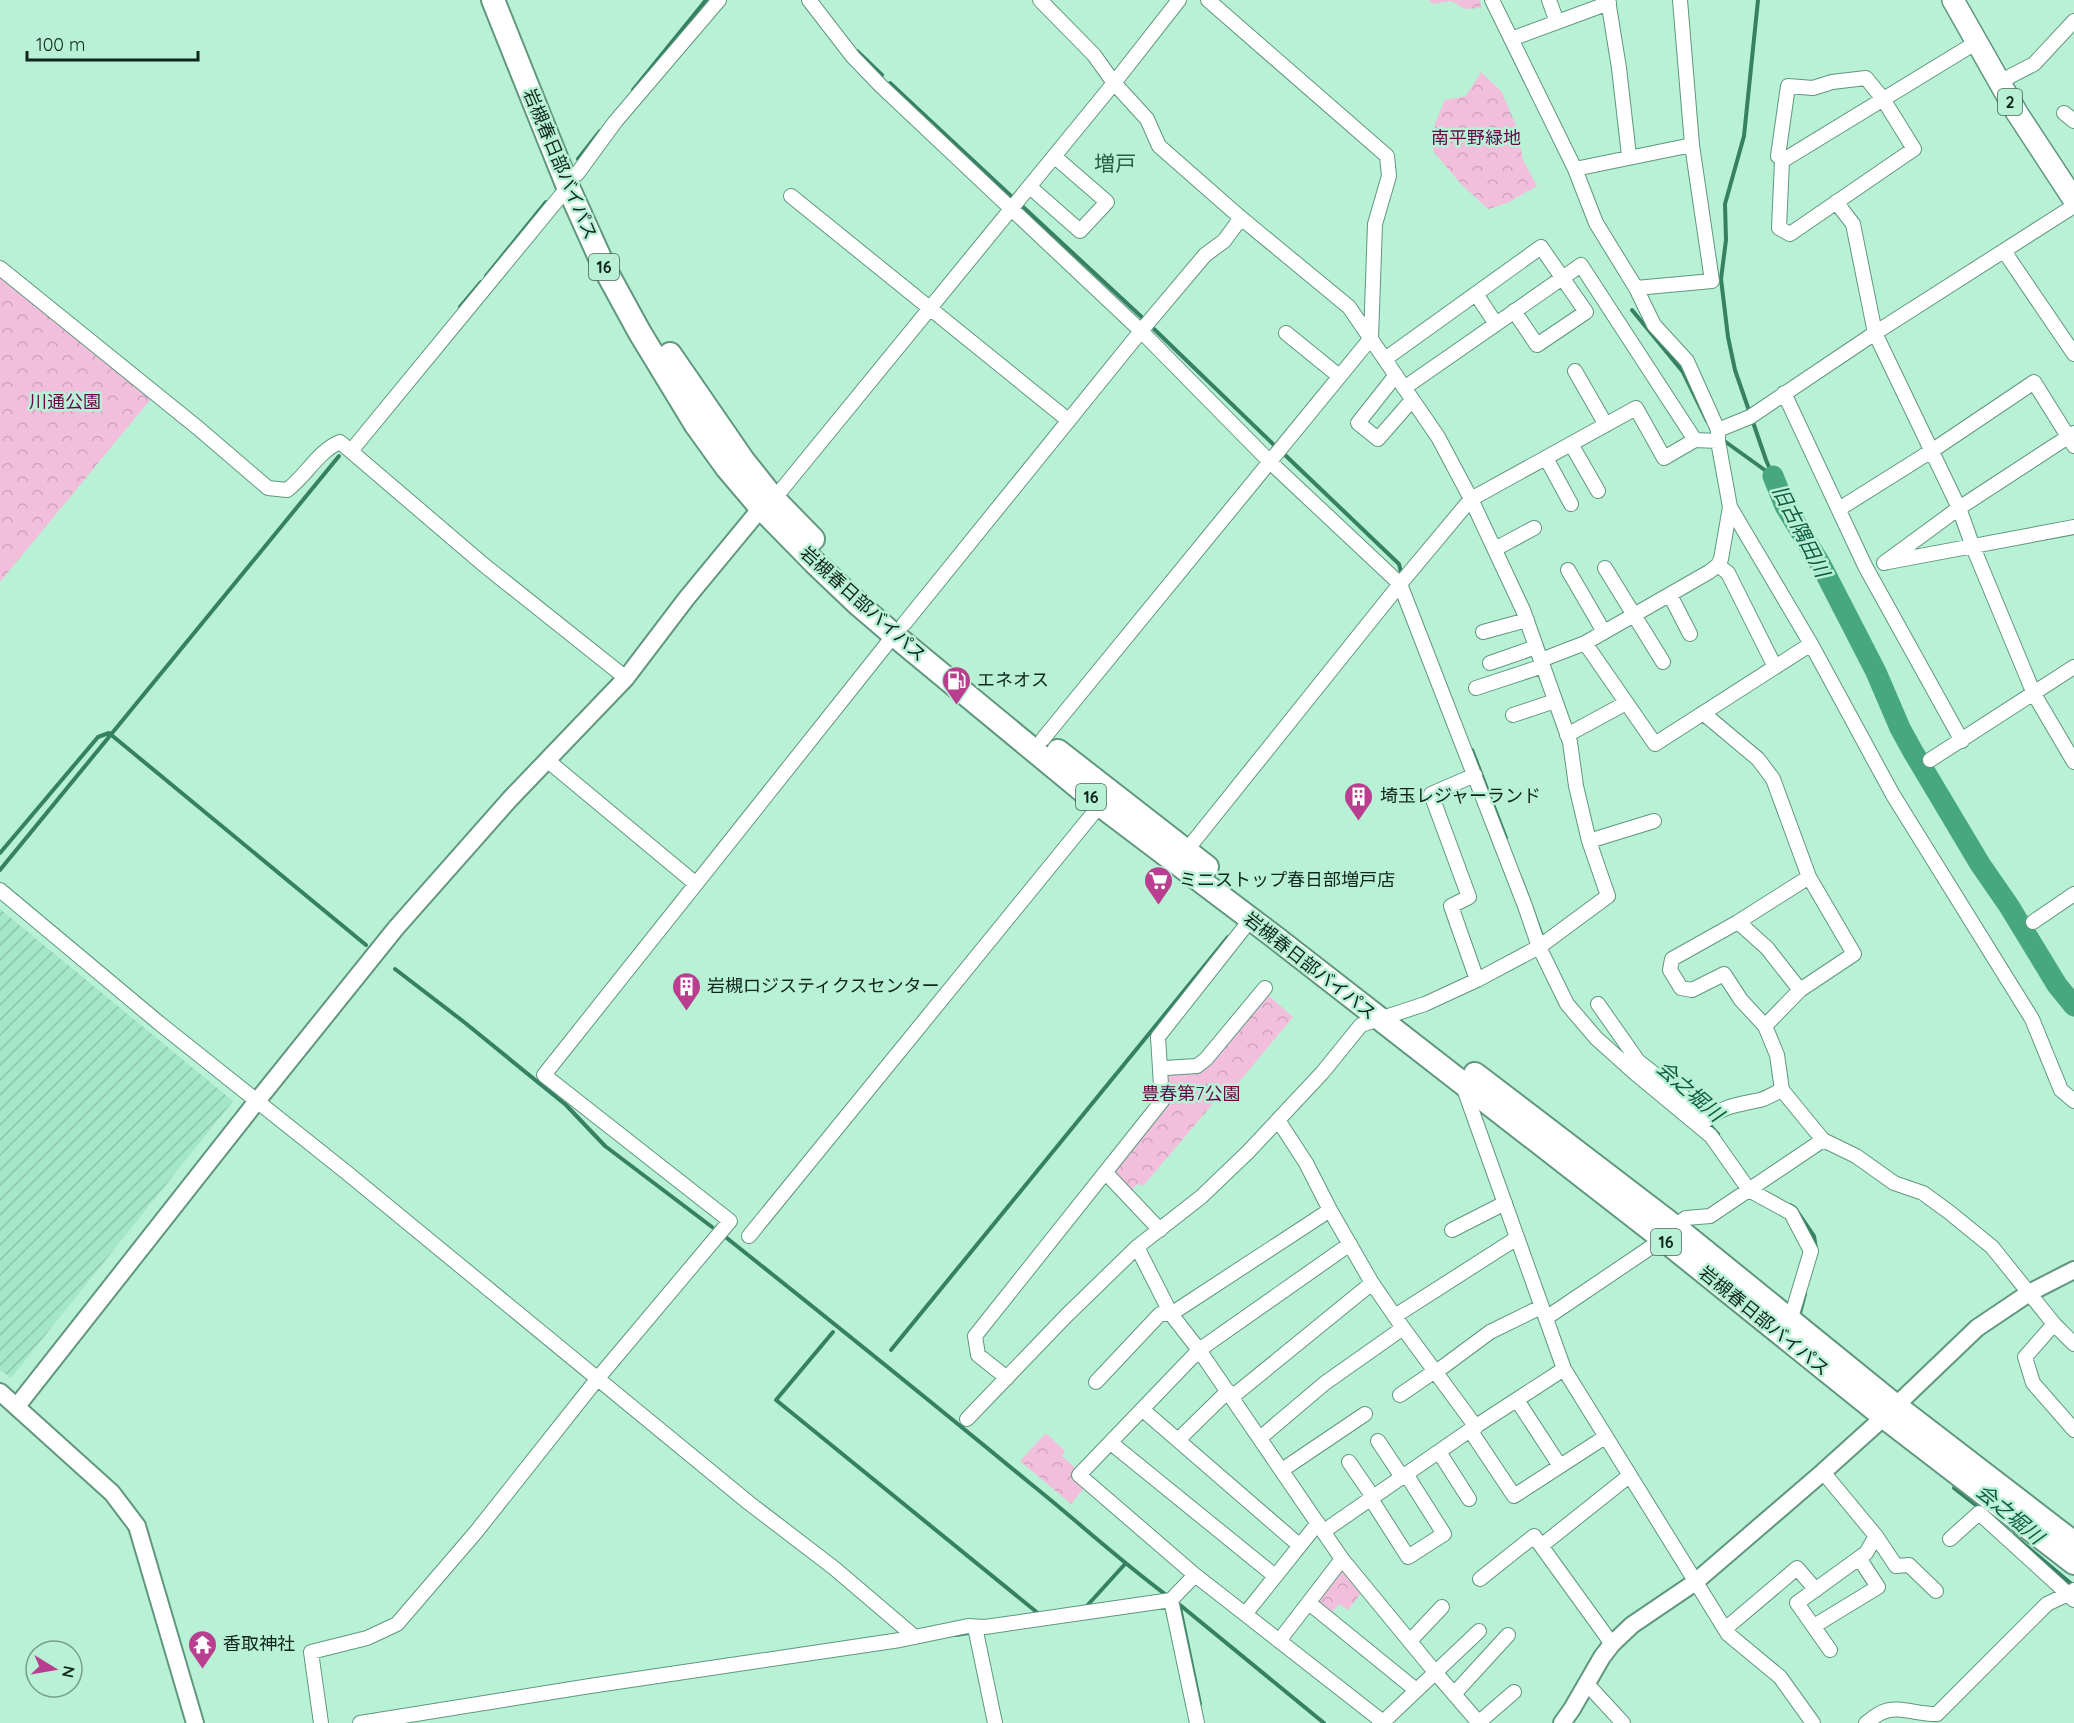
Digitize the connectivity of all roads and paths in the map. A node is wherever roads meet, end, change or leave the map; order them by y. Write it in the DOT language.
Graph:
graph roads {
  1 [pos="493,0"];
  2 [pos="506,0"];
  3 [pos="718,0"];
  4 [pos="809,0"];
  5 [pos="1041,0"];
  6 [pos="1179,0"];
  7 [pos="1208,0"];
  8 [pos="1492,0"];
  9 [pos="1549,0"];
  10 [pos="1680,0"];
  11 [pos="1953,0"];
  12 [pos="1608,1"];
  13 [pos="2074,21"];
  14 [pos="1557,22"];
  15 [pos="1511,39"];
  16 [pos="1977,42"];
  17 [pos="1999,82"];
  18 [pos="1114,83"];
  19 [pos="1883,99"];
  20 [pos="1692,145"];
  21 [pos="1629,156"];
  22 [pos="1055,157"];
  23 [pos="1785,159"];
  24 [pos="1575,169"];
  25 [pos="573,181"];
  26 [pos="1030,187"];
  27 [pos="2073,195"];
  28 [pos="791,196"];
  29 [pos="1836,202"];
  30 [pos="1012,209"];
  31 [pos="1241,218"];
  32 [pos="2004,250"];
  33 [pos="0,268"];
  34 [pos="1562,278"];
  35 [pos="1636,288"];
  36 [pos="1476,294"];
  37 [pos="929,308"];
  38 [pos="1514,311"];
  39 [pos="1496,324"];
  40 [pos="1141,331"];
  41 [pos="1286,333"];
  42 [pos="1875,333"];
  43 [pos="1371,338"];
  44 [pos="2074,354"];
  45 [pos="1385,359"];
  46 [pos="1575,371"];
  47 [pos="1396,375"];
  48 [pos="1339,376"];
  49 [pos="1784,393"];
  50 [pos="1408,394"];
  51 [pos="1068,420"];
  52 [pos="1606,424"];
  53 [pos="1718,436"];
  54 [pos="2072,438"];
  55 [pos="1695,440"];
  56 [pos="1571,444"];
  57 [pos="351,450"];
  58 [pos="1933,450"];
  59 [pos="1545,458"];
  60 [pos="1269,461"];
  61 [pos="1598,491"];
  62 [pos="1471,500"];
  63 [pos="768,504"];
  64 [pos="1571,504"];
  65 [pos="1730,507"];
  66 [pos="1959,508"];
  67 [pos="1839,509"];
  68 [pos="2074,527"];
  69 [pos="1534,528"];
  70 [pos="1973,547"];
  71 [pos="1494,549"];
  72 [pos="1884,563"];
  73 [pos="1718,565"];
  74 [pos="1865,566"];
  75 [pos="1605,568"];
  76 [pos="1568,570"];
  77 [pos="1400,584"];
  78 [pos="1670,595"];
  79 [pos="1634,615"];
  80 [pos="1527,620"];
  81 [pos="899,630"];
  82 [pos="1483,632"];
  83 [pos="1604,632"];
  84 [pos="1690,634"];
  85 [pos="1585,643"];
  86 [pos="1811,644"];
  87 [pos="1540,658"];
  88 [pos="1663,662"];
  89 [pos="1490,663"];
  90 [pos="1776,667"];
  91 [pos="2074,667"];
  92 [pos="626,678"];
  93 [pos="1476,688"];
  94 [pos="2034,694"];
  95 [pos="1555,701"];
  96 [pos="1626,703"];
  97 [pos="1703,713"];
  98 [pos="1513,715"];
  99 [pos="1568,735"];
  100 [pos="1043,739"];
  101 [pos="1962,741"];
  102 [pos="547,760"];
  103 [pos="1930,760"];
  104 [pos="2074,762"];
  105 [pos="1475,775"];
  106 [pos="1100,805"];
  107 [pos="1654,821"];
  108 [pos="1589,841"];
  109 [pos="1186,851"];
  110 [pos="1809,877"];
  111 [pos="696,884"];
  112 [pos="0,890"];
  113 [pos="2074,894"];
  114 [pos="1251,919"];
  115 [pos="1738,922"];
  116 [pos="2033,922"];
  117 [pos="1539,947"];
  118 [pos="1477,980"];
  119 [pos="1264,988"];
  120 [pos="1800,990"];
  121 [pos="1598,1004"];
  122 [pos="1387,1016"];
  123 [pos="1765,1026"];
  124 [pos="1628,1058"];
  125 [pos="1165,1068"];
  126 [pos="1463,1085"];
  127 [pos="1782,1090"];
  128 [pos="257,1101"];
  129 [pos="2074,1101"];
  130 [pos="1278,1120"];
  131 [pos="1705,1121"];
  132 [pos="1823,1140"];
  133 [pos="1106,1173"];
  134 [pos="1754,1186"];
  135 [pos="1504,1203"];
  136 [pos="1330,1210"];
  137 [pos="1160,1230"];
  138 [pos="1452,1230"];
  139 [pos="1669,1233"];
  140 [pos="749,1236"];
  141 [pos="1517,1238"];
  142 [pos="1350,1244"];
  143 [pos="1137,1247"];
  144 [pos="2074,1270"];
  145 [pos="1372,1283"];
  146 [pos="2029,1293"];
  147 [pos="1544,1312"];
  148 [pos="1171,1314"];
  149 [pos="1790,1321"];
  150 [pos="1399,1322"];
  151 [pos="2054,1324"];
  152 [pos="2074,1344"];
  153 [pos="1199,1350"];
  154 [pos="1564,1370"];
  155 [pos="1435,1372"];
  156 [pos="598,1378"];
  157 [pos="1006,1378"];
  158 [pos="1096,1382"];
  159 [pos="0,1392"];
  160 [pos="1230,1394"];
  161 [pos="1400,1395"];
  162 [pos="1517,1400"];
  163 [pos="16,1406"];
  164 [pos="1143,1410"];
  165 [pos="1890,1412"];
  166 [pos="1365,1414"];
  167 [pos="967,1419"];
  168 [pos="1473,1429"];
  169 [pos="2074,1430"];
  170 [pos="1605,1437"];
  171 [pos="1260,1438"];
  172 [pos="1178,1440"];
  173 [pos="1378,1441"];
  174 [pos="1111,1443"];
  175 [pos="1439,1452"];
  176 [pos="1349,1462"];
  177 [pos="1560,1466"];
  178 [pos="1282,1470"];
  179 [pos="1823,1472"];
  180 [pos="1404,1476"];
  181 [pos="1629,1476"];
  182 [pos="1372,1498"];
  183 [pos="1469,1499"];
  184 [pos="1321,1527"];
  185 [pos="1876,1536"];
  186 [pos="1950,1539"];
  187 [pos="2074,1543"];
  188 [pos="1299,1545"];
  189 [pos="1540,1546"];
  190 [pos="1859,1558"];
  191 [pos="1342,1559"];
  192 [pos="2074,1563"];
  193 [pos="1195,1575"];
  194 [pos="1275,1576"];
  195 [pos="1480,1579"];
  196 [pos="1694,1583"];
  197 [pos="1816,1590"];
  198 [pos="1936,1591"];
  199 [pos="2072,1595"];
  200 [pos="1171,1600"];
  201 [pos="1309,1602"];
  202 [pos="1442,1606"];
  203 [pos="1246,1613"];
  204 [pos="1814,1626"];
  205 [pos="975,1627"];
  206 [pos="1725,1629"];
  207 [pos="1479,1631"];
  208 [pos="1508,1635"];
  209 [pos="915,1637"];
  210 [pos="1280,1641"];
  211 [pos="1410,1641"];
  212 [pos="1612,1644"];
  213 [pos="1830,1650"];
  214 [pos="1435,1672"];
  215 [pos="1587,1684"];
  216 [pos="1416,1690"];
  217 [pos="1514,1692"];
  218 [pos="1454,1694"];
  219 [pos="1382,1722"];
  220 [pos="195,1723"];
  221 [pos="321,1723"];
  222 [pos="360,1723"];
  223 [pos="995,1723"];
  224 [pos="1197,1723"];
  225 [pos="1479,1723"];
  226 [pos="1562,1723"];
  227 [pos="1623,1723"];
  228 [pos="1813,1723"];
  229 [pos="1866,1723"];
  1 -- 25 [label="highway, 岩槻春日部バイパス / 16"];
  2 -- 25 [label="highway, 岩槻春日部バイパス / 16"];
  3 -- 25 [label="street"];
  4 -- 30 [label="street"];
  5 -- 18 [label="street"];
  6 -- 18 [label="street"];
  7 -- 43 [label="street"];
  8 -- 15 [label="street"];
  9 -- 14 [label="street"];
  10 -- 20 [label="street"];
  11 -- 16 [label="main road, 2"];
  12 -- 14 [label="street"];
  12 -- 21 [label="street"];
  13 -- 17 [label="street"];
  14 -- 15 [label="street"];
  15 -- 24 [label="street"];
  16 -- 17 [label="main road, 2"];
  16 -- 19 [label="street"];
  17 -- 27 [label="main road, 2"];
  18 -- 22 [label="street"];
  18 -- 31 [label="street"];
  19 -- 23 [label="street"];
  19 -- 23 [label="street"];
  19 -- 29 [label="street"];
  20 -- 21 [label="street"];
  20 -- 35 [label="street"];
  21 -- 24 [label="street"];
  22 -- 26 [label="street"];
  22 -- 26 [label="street"];
  23 -- 29 [label="street"];
  24 -- 35 [label="street"];
  25 -- 57 [label="street"];
  25 -- 63 [label="highway, 岩槻春日部バイパス / 16"];
  26 -- 30 [label="street"];
  27 -- 32 [label="street"];
  28 -- 37 [label="street"];
  29 -- 42 [label="street"];
  30 -- 37 [label="street"];
  30 -- 40 [label="street"];
  31 -- 40 [label="street"];
  31 -- 43 [label="street"];
  32 -- 42 [label="street"];
  32 -- 44 [label="street"];
  33 -- 57 [label="street"];
  34 -- 36 [label="street"];
  34 -- 38 [label="street"];
  34 -- 38 [label="street"];
  34 -- 55 [label="street"];
  35 -- 53 [label="street"];
  36 -- 39 [label="street"];
  36 -- 45 [label="street"];
  37 -- 51 [label="street"];
  37 -- 63 [label="street"];
  38 -- 39 [label="street"];
  39 -- 50 [label="street"];
  40 -- 51 [label="street"];
  40 -- 60 [label="street"];
  41 -- 48 [label="street"];
  42 -- 49 [label="street"];
  42 -- 58 [label="street"];
  43 -- 45 [label="street"];
  43 -- 48 [label="street"];
  45 -- 47 [label="street"];
  46 -- 52 [label="street"];
  47 -- 50 [label="street"];
  47 -- 50 [label="street"];
  48 -- 60 [label="street"];
  49 -- 53 [label="street"];
  49 -- 67 [label="street"];
  50 -- 62 [label="street"];
  51 -- 81 [label="street"];
  52 -- 55 [label="street"];
  52 -- 56 [label="street"];
  53 -- 55 [label="street"];
  53 -- 65 [label="street"];
  54 -- 58 [label="street"];
  54 -- 66 [label="street"];
  56 -- 59 [label="street"];
  56 -- 61 [label="street"];
  57 -- 92 [label="street"];
  58 -- 66 [label="street"];
  58 -- 67 [label="street"];
  59 -- 62 [label="street"];
  59 -- 64 [label="street"];
  60 -- 77 [label="street"];
  60 -- 100 [label="street"];
  62 -- 71 [label="street"];
  62 -- 77 [label="street"];
  63 -- 81 [label="highway, 岩槻春日部バイパス / 16"];
  63 -- 92 [label="street"];
  65 -- 73 [label="street"];
  65 -- 86 [label="street"];
  66 -- 70 [label="street"];
  66 -- 72 [label="street"];
  67 -- 74 [label="street"];
  68 -- 70 [label="street"];
  69 -- 71 [label="street"];
  70 -- 72 [label="street"];
  70 -- 94 [label="street"];
  71 -- 80 [label="street"];
  72 -- 74 [label="street"];
  73 -- 78 [label="street"];
  73 -- 90 [label="street"];
  74 -- 101 [label="street"];
  75 -- 79 [label="street"];
  76 -- 83 [label="street"];
  77 -- 105 [label="street"];
  77 -- 109 [label="street"];
  78 -- 79 [label="street"];
  78 -- 84 [label="street"];
  79 -- 83 [label="street"];
  79 -- 88 [label="street"];
  80 -- 82 [label="street"];
  80 -- 87 [label="street"];
  81 -- 100 [label="highway, 岩槻春日部バイパス / 16"];
  81 -- 106 [label="highway, 岩槻春日部バイパス / 16"];
  81 -- 111 [label="street"];
  83 -- 85 [label="street"];
  85 -- 87 [label="street"];
  85 -- 96 [label="street"];
  86 -- 90 [label="street"];
  86 -- 129 [label="street"];
  87 -- 89 [label="street"];
  87 -- 93 [label="street"];
  87 -- 95 [label="street"];
  90 -- 97 [label="street"];
  91 -- 94 [label="street"];
  92 -- 102 [label="street"];
  94 -- 101 [label="street"];
  94 -- 104 [label="street"];
  95 -- 98 [label="street"];
  95 -- 99 [label="street"];
  96 -- 97 [label="street"];
  96 -- 99 [label="street"];
  97 -- 110 [label="street"];
  99 -- 108 [label="street"];
  100 -- 109 [label="highway, 岩槻春日部バイパス / 16"];
  101 -- 103 [label="street"];
  102 -- 111 [label="street"];
  102 -- 128 [label="street"];
  105 -- 117 [label="street"];
  105 -- 118 [label="street"];
  106 -- 114 [label="highway, 岩槻春日部バイパス / 16"];
  106 -- 140 [label="street"];
  107 -- 108 [label="street"];
  108 -- 117 [label="street"];
  109 -- 122 [label="highway, 岩槻春日部バイパス / 16"];
  110 -- 115 [label="street"];
  110 -- 120 [label="street"];
  111 -- 156 [label="street"];
  112 -- 128 [label="street"];
  113 -- 116 [label="street"];
  114 -- 122 [label="highway, 岩槻春日部バイパス / 16"];
  114 -- 133 [label="street"];
  115 -- 120 [label="street"];
  115 -- 123 [label="street"];
  117 -- 118 [label="street"];
  117 -- 124 [label="street"];
  118 -- 122 [label="street"];
  119 -- 125 [label="street"];
  120 -- 123 [label="street"];
  121 -- 124 [label="street"];
  122 -- 126 [label="highway, 岩槻春日部バイパス / 16"];
  122 -- 130 [label="street"];
  122 -- 139 [label="highway, 岩槻春日部バイパス / 16"];
  123 -- 127 [label="street"];
  124 -- 131 [label="street"];
  126 -- 135 [label="street"];
  126 -- 139 [label="highway, 岩槻春日部バイパス / 16"];
  127 -- 131 [label="street"];
  127 -- 132 [label="street"];
  128 -- 156 [label="street"];
  128 -- 163 [label="street"];
  130 -- 136 [label="street"];
  130 -- 137 [label="street"];
  131 -- 134 [label="street"];
  132 -- 134 [label="street"];
  132 -- 146 [label="street"];
  133 -- 137 [label="street"];
  133 -- 157 [label="street"];
  134 -- 139 [label="street"];
  134 -- 149 [label="street"];
  135 -- 138 [label="street"];
  135 -- 141 [label="street"];
  136 -- 142 [label="street"];
  136 -- 148 [label="street"];
  137 -- 143 [label="street"];
  139 -- 147 [label="street"];
  139 -- 149 [label="highway, 岩槻春日部バイパス / 16"];
  139 -- 165 [label="highway, 岩槻春日部バイパス / 16"];
  141 -- 147 [label="street"];
  141 -- 150 [label="street"];
  142 -- 145 [label="street"];
  142 -- 153 [label="street"];
  143 -- 148 [label="street"];
  143 -- 157 [label="street"];
  144 -- 146 [label="street"];
  145 -- 150 [label="street"];
  145 -- 160 [label="street"];
  146 -- 151 [label="street"];
  146 -- 165 [label="street"];
  147 -- 154 [label="street"];
  147 -- 155 [label="street"];
  148 -- 153 [label="street"];
  148 -- 158 [label="street"];
  149 -- 165 [label="highway, 岩槻春日部バイパス / 16"];
  150 -- 155 [label="street"];
  150 -- 171 [label="street"];
  151 -- 152 [label="street"];
  151 -- 169 [label="street"];
  153 -- 160 [label="street"];
  153 -- 164 [label="street"];
  154 -- 162 [label="street"];
  154 -- 170 [label="street"];
  155 -- 161 [label="street"];
  155 -- 168 [label="street"];
  156 -- 209 [label="street"];
  156 -- 221 [label="street"];
  157 -- 167 [label="street"];
  159 -- 163 [label="street"];
  160 -- 171 [label="street"];
  160 -- 172 [label="street"];
  162 -- 168 [label="street"];
  162 -- 177 [label="street"];
  163 -- 220 [label="street"];
  164 -- 172 [label="street"];
  164 -- 174 [label="street"];
  165 -- 179 [label="street"];
  165 -- 187 [label="highway, 岩槻春日部バイパス / 16"];
  165 -- 192 [label="highway, 岩槻春日部バイパス / 16"];
  166 -- 178 [label="street"];
  168 -- 175 [label="street"];
  168 -- 177 [label="street"];
  170 -- 177 [label="street"];
  170 -- 181 [label="street"];
  171 -- 178 [label="street"];
  172 -- 188 [label="street"];
  173 -- 180 [label="street"];
  174 -- 193 [label="street"];
  174 -- 194 [label="street"];
  175 -- 180 [label="street"];
  175 -- 183 [label="street"];
  176 -- 182 [label="street"];
  178 -- 184 [label="street"];
  179 -- 185 [label="street"];
  179 -- 196 [label="street"];
  180 -- 182 [label="street"];
  180 -- 182 [label="street"];
  181 -- 189 [label="street"];
  181 -- 196 [label="street"];
  182 -- 184 [label="street"];
  184 -- 188 [label="street"];
  184 -- 191 [label="street"];
  185 -- 190 [label="street"];
  185 -- 198 [label="street"];
  186 -- 199 [label="street"];
  188 -- 194 [label="street"];
  189 -- 195 [label="street"];
  189 -- 212 [label="street"];
  190 -- 197 [label="street"];
  190 -- 204 [label="street"];
  191 -- 201 [label="street"];
  191 -- 211 [label="street"];
  193 -- 200 [label="street"];
  193 -- 203 [label="street"];
  194 -- 203 [label="street"];
  196 -- 206 [label="street"];
  196 -- 212 [label="street"];
  197 -- 204 [label="street"];
  197 -- 206 [label="street"];
  199 -- 229 [label="street"];
  200 -- 205 [label="street"];
  200 -- 224 [label="street"];
  201 -- 210 [label="street"];
  201 -- 216 [label="street"];
  202 -- 211 [label="street"];
  203 -- 210 [label="street"];
  204 -- 213 [label="street"];
  205 -- 209 [label="street"];
  205 -- 223 [label="street"];
  206 -- 228 [label="street"];
  207 -- 214 [label="street"];
  208 -- 218 [label="street"];
  209 -- 222 [label="street"];
  210 -- 219 [label="street"];
  211 -- 214 [label="street"];
  212 -- 215 [label="street"];
  214 -- 216 [label="street"];
  214 -- 218 [label="street"];
  215 -- 226 [label="street"];
  215 -- 227 [label="street"];
  216 -- 219 [label="street"];
  217 -- 225 [label="street"];
  218 -- 225 [label="street"];
}
